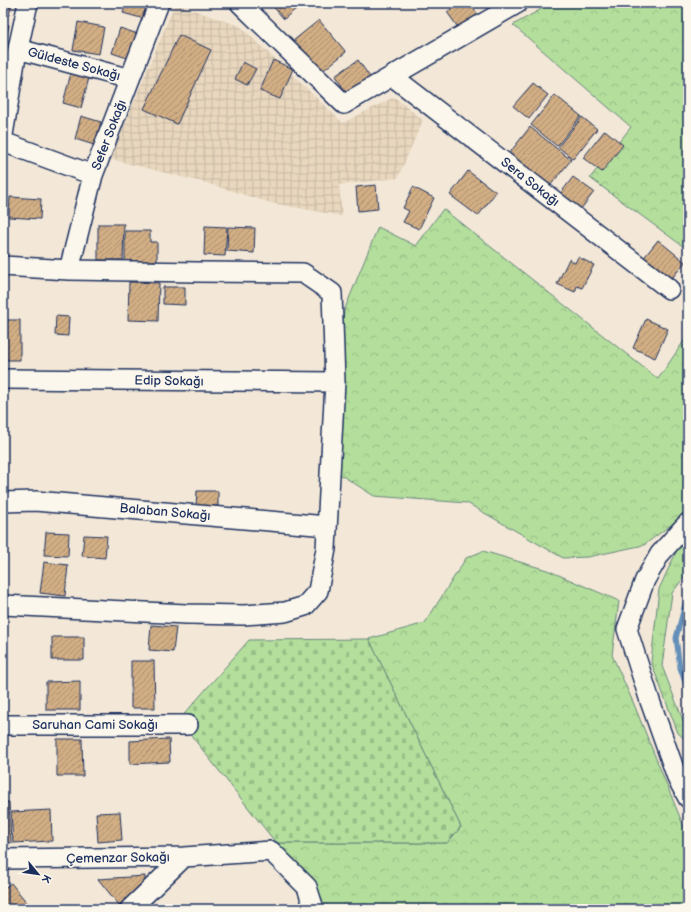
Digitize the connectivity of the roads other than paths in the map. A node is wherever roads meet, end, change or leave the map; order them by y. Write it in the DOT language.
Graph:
graph roads {
  1 [pos="28,3"];
  2 [pos="159,3"];
  3 [pos="240,3"];
  4 [pos="518,3"];
  5 [pos="18,49"];
  6 [pos="392,76"];
  7 [pos="130,80"];
  8 [pos="3,135"];
  9 [pos="3,142"];
  10 [pos="93,175"];
  11 [pos="3,266"];
  12 [pos="69,270"];
  13 [pos="669,289"];
  14 [pos="3,379"];
  15 [pos="335,382"];
  16 [pos="3,502"];
  17 [pos="688,523"];
  18 [pos="327,526"];
  19 [pos="3,605"];
  20 [pos="3,725"];
  21 [pos="188,725"];
  22 [pos="688,798"];
  23 [pos="184,857"];
  24 [pos="3,859"];
  25 [pos="130,909"];
  26 [pos="314,909"];
  1 -- 5 [label="street"];
  2 -- 7 [label="street, Sefer Sokağı"];
  3 -- 6 [label="street"];
  4 -- 6 [label="street"];
  5 -- 7 [label="street, Güldeste Sokağı"];
  5 -- 8 [label="street"];
  6 -- 13 [label="street, Sera Sokağı"];
  7 -- 10 [label="street, Sefer Sokağı"];
  9 -- 10 [label="street"];
  10 -- 12 [label="street, Sefer Sokağı"];
  11 -- 12 [label="street"];
  12 -- 15 [label="street"];
  14 -- 15 [label="street, Edip Sokağı"];
  15 -- 18 [label="street"];
  16 -- 18 [label="street, Balaban Sokağı"];
  17 -- 22 [label="street"];
  18 -- 19 [label="street"];
  20 -- 21 [label="street, Saruhan Cami Sokağı"];
  23 -- 24 [label="street, Çemenzar Sokağı"];
  23 -- 25 [label="street"];
  23 -- 26 [label="street, Çemenzar Sokağı"];
}
